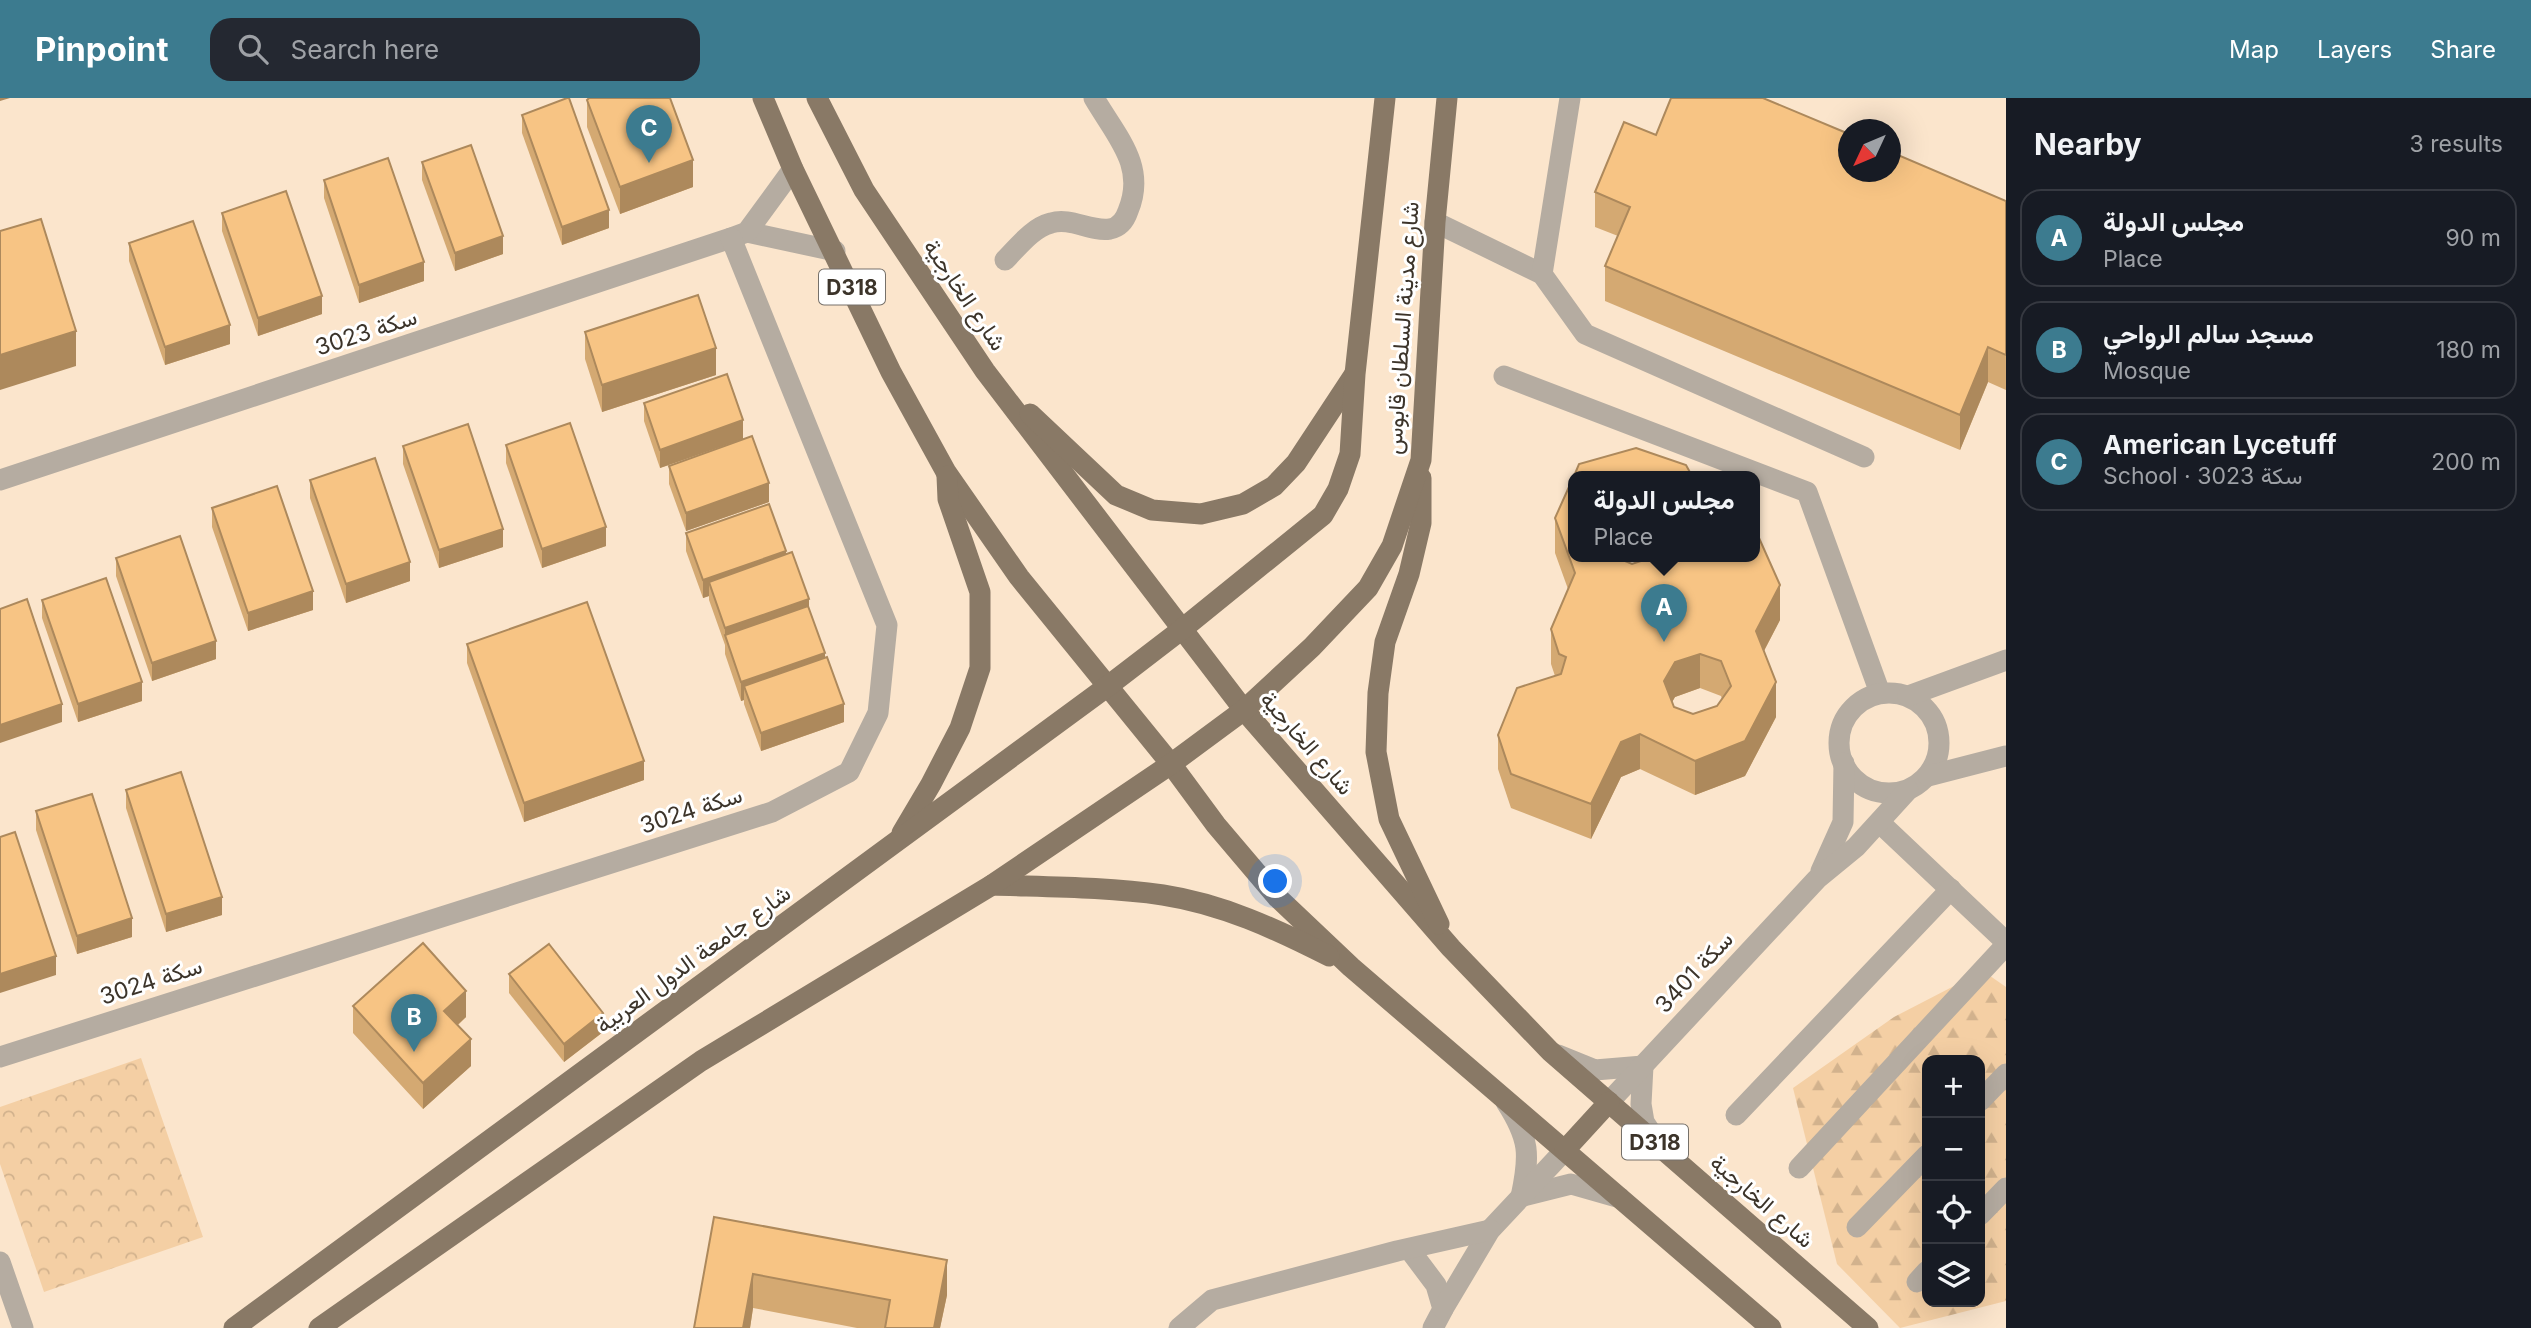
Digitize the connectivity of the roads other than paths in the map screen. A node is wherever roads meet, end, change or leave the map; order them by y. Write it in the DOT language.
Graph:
graph roads {
  1 [pos="763,98"];
  2 [pos="817,98"];
  3 [pos="1385,98"];
  4 [pos="1447,98"];
  5 [pos="1570,98"];
  6 [pos="1104,101"];
  7 [pos="793,169"];
  8 [pos="1436,222"];
  9 [pos="739,235"];
  10 [pos="835,251"];
  11 [pos="1005,260"];
  12 [pos="1542,274"];
  13 [pos="985,371"];
  14 [pos="1355,374"];
  15 [pos="1504,376"];
  16 [pos="1864,457"];
  17 [pos="1421,460"];
  18 [pos="1752,471"];
  19 [pos="946,472"];
  20 [pos="1760,474"];
  21 [pos="0,481"];
  22 [pos="1181,630"];
  23 [pos="2006,660"];
  24 [pos="1108,686"];
  25 [pos="1880,693"];
  26 [pos="1908,696"];
  27 [pos="1244,710"];
  28 [pos="2006,756"];
  29 [pos="1844,763"];
  30 [pos="1171,764"];
  31 [pos="1928,776"];
  32 [pos="1908,790"];
  33 [pos="1880,823"];
  34 [pos="895,844"];
  35 [pos="1817,879"];
  36 [pos="992,885"];
  37 [pos="1951,889"];
  38 [pos="2006,943"];
  39 [pos="1451,948"];
  40 [pos="1351,967"];
  41 [pos="1550,1051"];
  42 [pos="0,1057"];
  43 [pos="1643,1066"];
  44 [pos="2006,1074"];
  45 [pos="1501,1095"];
  46 [pos="1985,1096"];
  47 [pos="1609,1102"];
  48 [pos="1736,1115"];
  49 [pos="1659,1146"];
  50 [pos="1565,1150"];
  51 [pos="1922,1160"];
  52 [pos="1799,1168"];
  53 [pos="2006,1188"];
  54 [pos="1521,1197"];
  55 [pos="1620,1198"];
  56 [pos="1985,1210"];
  57 [pos="1857,1227"];
  58 [pos="1490,1230"];
  59 [pos="1409,1248"];
  60 [pos="0,1262"];
  61 [pos="1438,1319"];
  62 [pos="23,1328"];
  63 [pos="234,1328"];
  64 [pos="319,1328"];
  65 [pos="1179,1328"];
  66 [pos="1771,1328"];
  67 [pos="1868,1328"];
  1 -- 7 [label="main road, D318"];
  2 -- 13 [label="main road, شارع الخارجية / D318"];
  3 -- 14 [label="main road, شارع مدينة السلطان قابوس"];
  4 -- 8 [label="main road, شارع مدينة السلطان قابوس"];
  5 -- 12 [label="street"];
  6 -- 11 [label="street"];
  7 -- 9 [label="street"];
  7 -- 10 [label="main road, D318"];
  8 -- 12 [label="street"];
  8 -- 17 [label="main road, شارع مدينة السلطان قابوس"];
  9 -- 10 [label="street"];
  9 -- 21 [label="street, سكة 3023"];
  9 -- 42 [label="street, سكة 3024"];
  10 -- 19 [label="main road, D318"];
  12 -- 16 [label="street"];
  13 -- 14 [label="main road"];
  13 -- 22 [label="main road, شارع الخارجية / D318"];
  14 -- 22 [label="main road, شارع مدينة السلطان قابوس"];
  15 -- 18 [label="street"];
  17 -- 27 [label="main road, شارع مدينة السلطان قابوس"];
  17 -- 39 [label="main road"];
  19 -- 24 [label="main road, D318"];
  19 -- 34 [label="main road"];
  20 -- 25 [label="street"];
  22 -- 24 [label="main road, شارع جامعة الدول العربية"];
  22 -- 27 [label="main road, شارع الخارجية / D318"];
  23 -- 26 [label="street"];
  24 -- 30 [label="main road, D318"];
  24 -- 34 [label="main road, شارع جامعة الدول العربية"];
  25 -- 26 [label="street"];
  25 -- 29 [label="street"];
  26 -- 31 [label="street"];
  27 -- 30 [label="main road"];
  27 -- 39 [label="main road, شارع الخارجية / D318"];
  28 -- 31 [label="street"];
  29 -- 32 [label="street"];
  29 -- 35 [label="street"];
  30 -- 36 [label="main road"];
  30 -- 40 [label="main road, D318"];
  31 -- 32 [label="street"];
  32 -- 33 [label="street"];
  33 -- 35 [label="street"];
  33 -- 37 [label="street"];
  34 -- 63 [label="main road, شارع جامعة الدول العربية"];
  35 -- 43 [label="street, سكة 3401"];
  36 -- 40 [label="main road"];
  36 -- 64 [label="main road"];
  37 -- 38 [label="street"];
  37 -- 48 [label="street"];
  38 -- 52 [label="street"];
  39 -- 41 [label="main road, شارع الخارجية / D318"];
  40 -- 45 [label="main road, D318"];
  41 -- 43 [label="street"];
  41 -- 47 [label="main road, شارع الخارجية / D318"];
  43 -- 47 [label="street, سكة 3401"];
  43 -- 49 [label="street"];
  44 -- 46 [label="street"];
  45 -- 50 [label="main road, D318"];
  45 -- 54 [label="street"];
  47 -- 49 [label="main road, شارع الخارجية / D318"];
  47 -- 50 [label="main road"];
  49 -- 67 [label="main road, شارع الخارجية / D318"];
  50 -- 54 [label="street"];
  50 -- 55 [label="main road, D318"];
  51 -- 57 [label="street"];
  53 -- 56 [label="street"];
  54 -- 55 [label="street"];
  54 -- 58 [label="street"];
  55 -- 66 [label="main road, D318"];
  58 -- 59 [label="street"];
  58 -- 61 [label="street"];
  59 -- 61 [label="street"];
  59 -- 65 [label="street"];
  60 -- 62 [label="street"];
}
